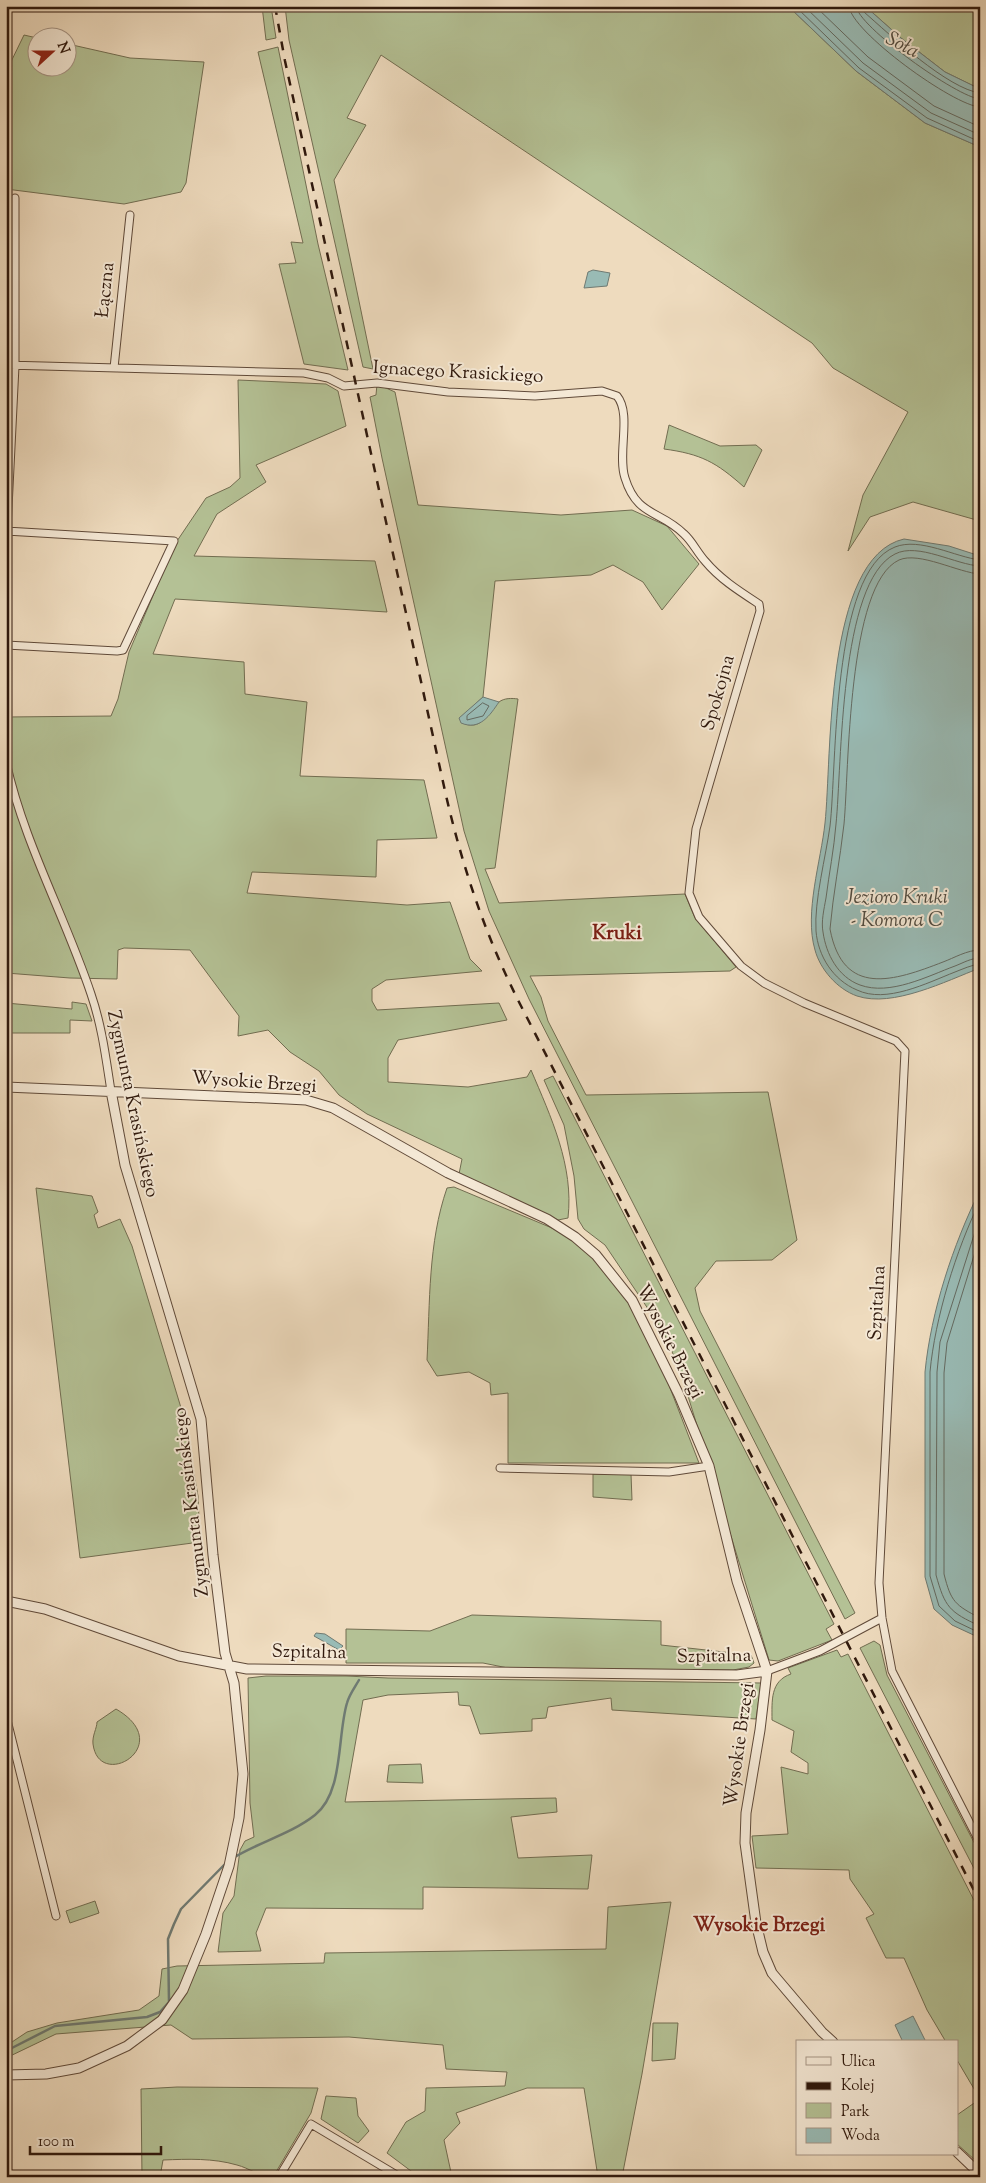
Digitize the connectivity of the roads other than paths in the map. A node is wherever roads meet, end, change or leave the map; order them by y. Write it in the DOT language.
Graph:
graph roads {
  1 [pos="15,198"];
  2 [pos="130,215"];
  3 [pos="6,365"];
  4 [pos="14,366"];
  5 [pos="114,368"];
  6 [pos="7,531"];
  7 [pos="6,548"];
  8 [pos="725,581"];
  9 [pos="6,645"];
  10 [pos="6,762"];
  11 [pos="905,1051"];
  12 [pos="6,1087"];
  13 [pos="112,1091"];
  14 [pos="709,1466"];
  15 [pos="500,1468"];
  16 [pos="6,1600"];
  17 [pos="882,1618"];
  18 [pos="229,1666"];
  19 [pos="767,1671"];
  20 [pos="6,1716"];
  21 [pos="980,1844"];
  22 [pos="56,1916"];
  23 [pos="831,2040"];
  24 [pos="6,2075"];
  25 [pos="958,2153"];
  26 [pos="980,2174"];
  27 [pos="279,2177"];
  28 [pos="400,2177"];
  1 -- 4 [label="street"];
  2 -- 5 [label="street, Łączna"];
  3 -- 4 [label="street, Ignacego Krasickiego"];
  4 -- 5 [label="street, Ignacego Krasickiego"];
  4 -- 6 [label="street"];
  5 -- 8 [label="street, Ignacego Krasickiego"];
  6 -- 7 [label="street"];
  6 -- 9 [label="street"];
  8 -- 11 [label="street, Spokojna"];
  10 -- 13 [label="street, Zygmunta Krasińskiego"];
  11 -- 17 [label="street, Szpitalna"];
  12 -- 13 [label="street, Wysokie Brzegi"];
  13 -- 14 [label="street, Wysokie Brzegi"];
  13 -- 18 [label="street, Zygmunta Krasińskiego"];
  14 -- 15 [label="street"];
  14 -- 19 [label="street, Wysokie Brzegi"];
  16 -- 18 [label="street, Szpitalna"];
  17 -- 19 [label="street, Szpitalna"];
  17 -- 21 [label="street"];
  18 -- 19 [label="street, Szpitalna"];
  18 -- 24 [label="street, Zygmunta Krasińskiego"];
  19 -- 23 [label="street, Wysokie Brzegi"];
  20 -- 22 [label="street"];
  25 -- 26 [label="street"];
  27 -- 28 [label="street"];
}
